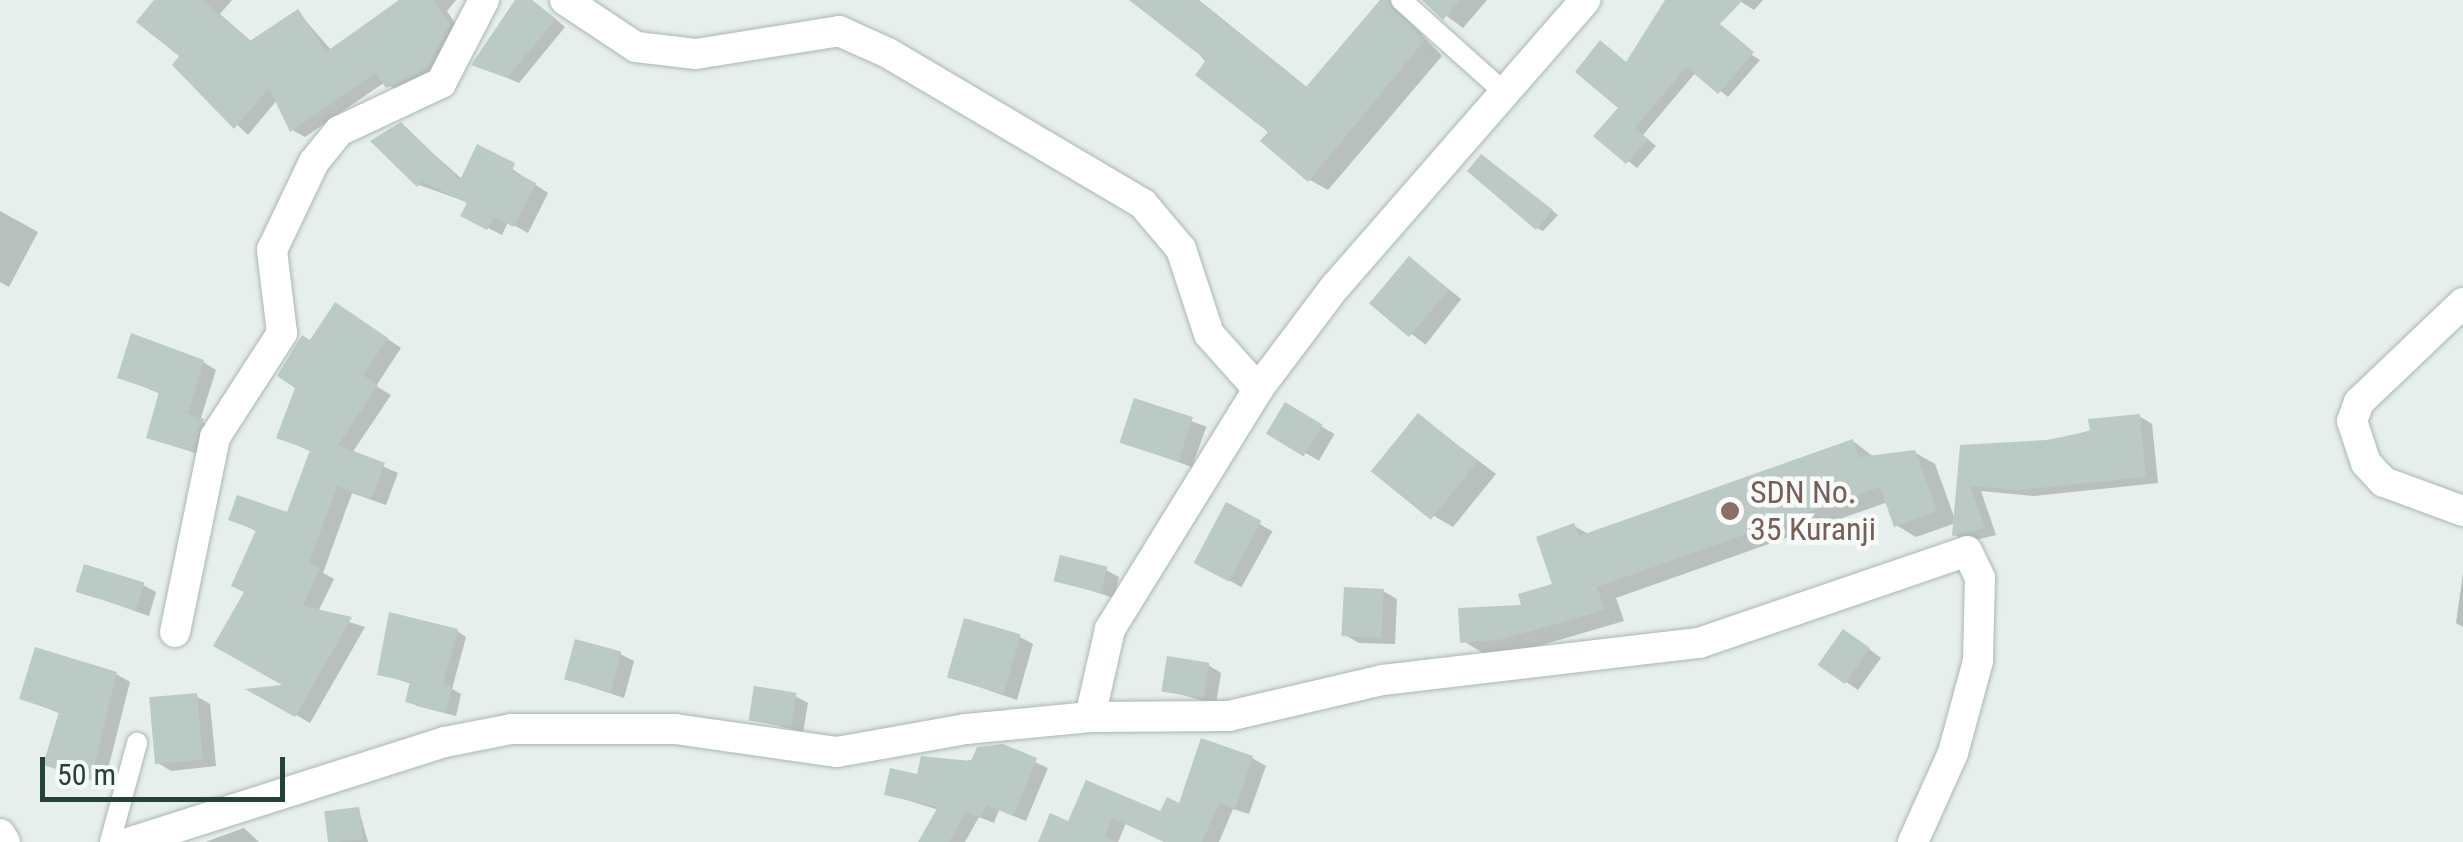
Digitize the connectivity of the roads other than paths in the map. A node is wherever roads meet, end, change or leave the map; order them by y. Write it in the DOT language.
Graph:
graph roads {
  1 [pos="484,0"];
  2 [pos="565,0"];
  3 [pos="1401,0"];
  4 [pos="1585,0"];
  5 [pos="1506,94"];
  6 [pos="2463,303"];
  7 [pos="1258,389"];
  8 [pos="2463,511"];
  9 [pos="175,632"];
  10 [pos="1090,718"];
  11 [pos="137,743"];
  12 [pos="0,834"];
  13 [pos="5,842"];
  14 [pos="110,842"];
  15 [pos="131,842"];
  16 [pos="1913,842"];
  1 -- 9 [label="street"];
  2 -- 7 [label="street"];
  3 -- 5 [label="lane"];
  4 -- 5 [label="street"];
  5 -- 7 [label="street"];
  6 -- 8 [label="street"];
  7 -- 10 [label="street"];
  10 -- 15 [label="street"];
  10 -- 16 [label="street"];
  11 -- 14 [label="lane"];
  12 -- 13 [label="street"];
}
